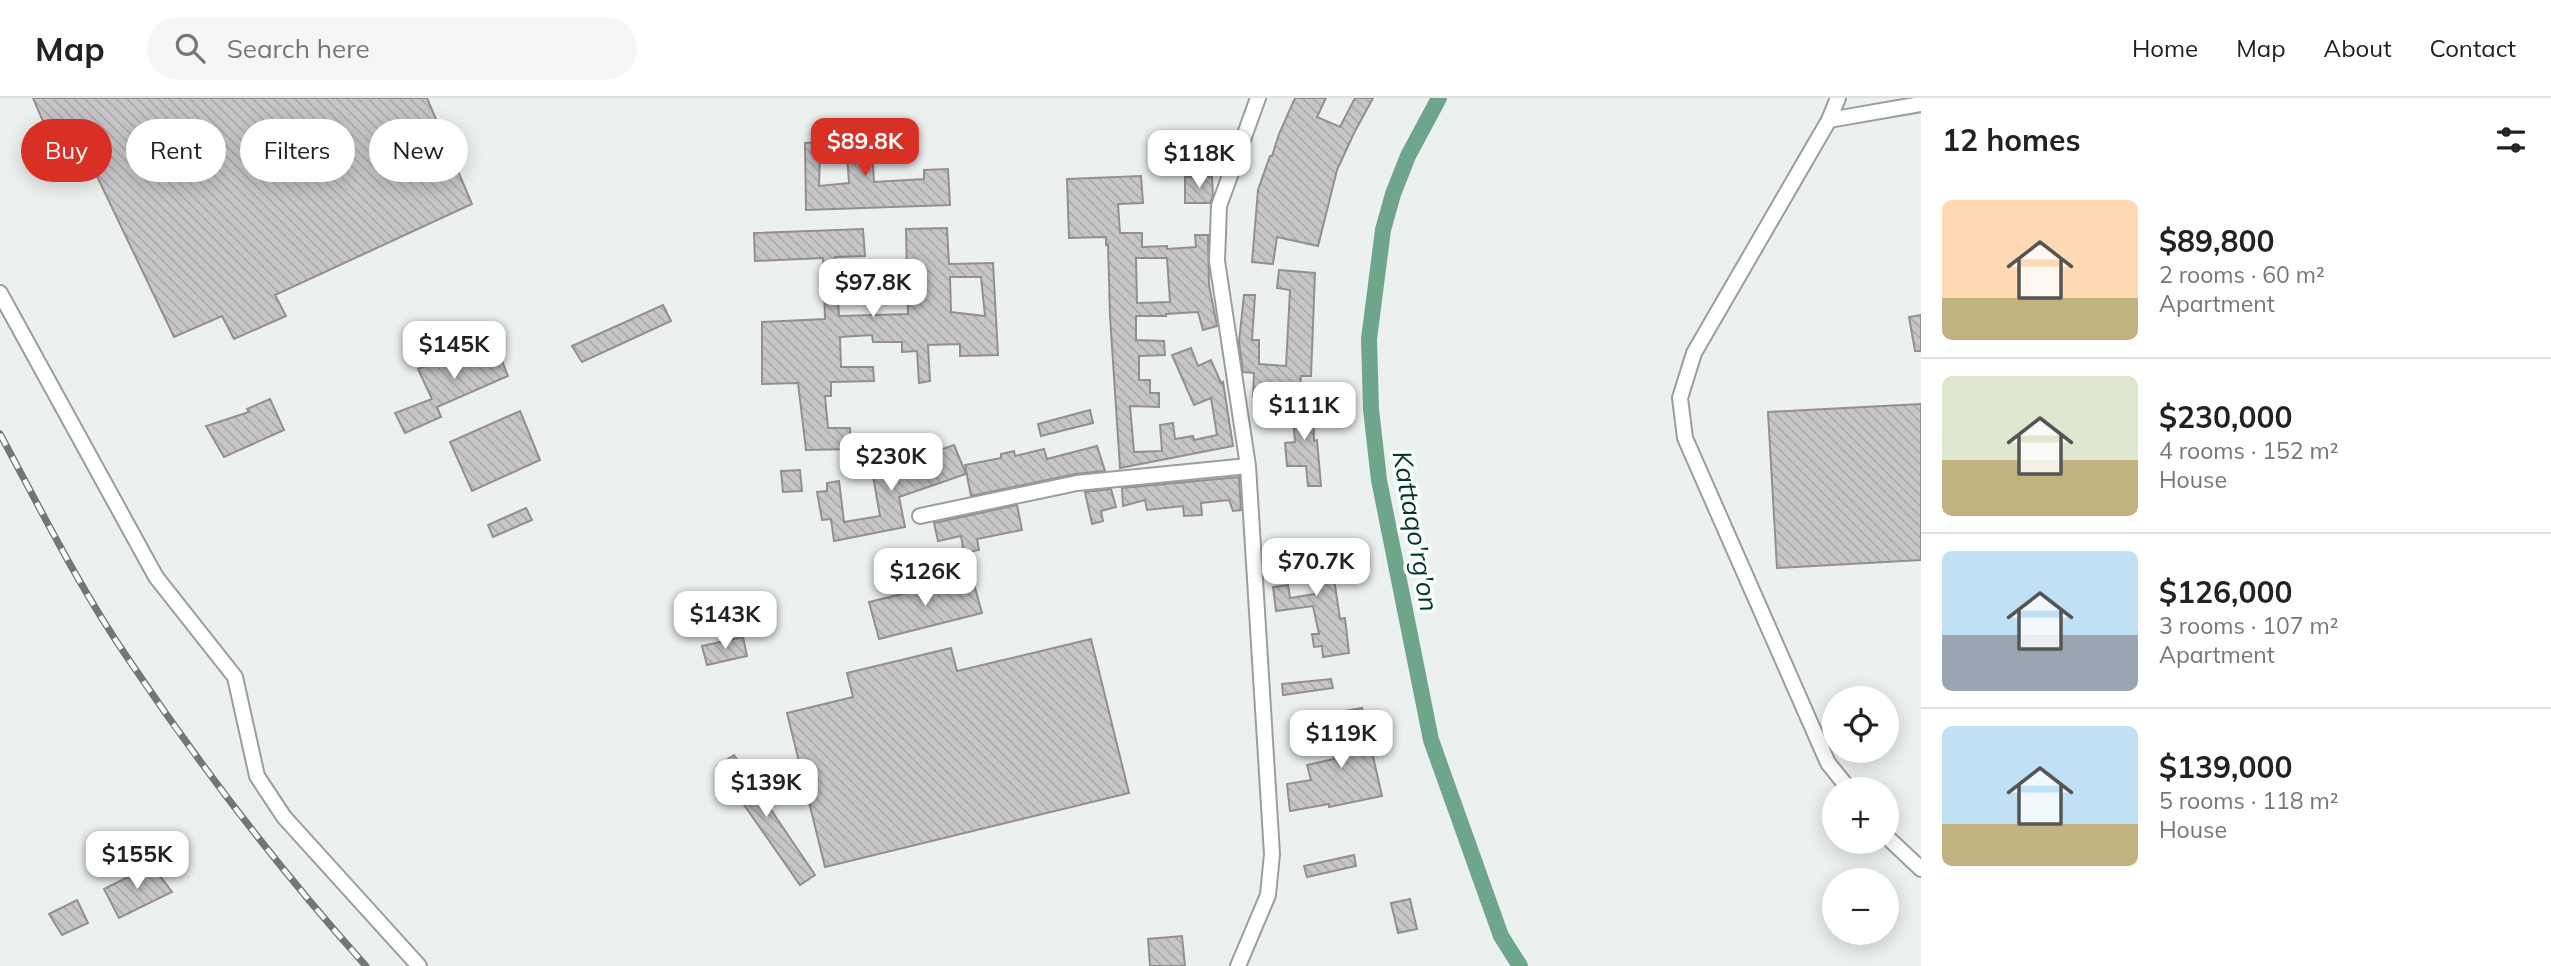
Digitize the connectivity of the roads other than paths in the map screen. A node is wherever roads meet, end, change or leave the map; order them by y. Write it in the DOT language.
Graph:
graph roads {
  1 [pos="1258,98"];
  2 [pos="1838,98"];
  3 [pos="1921,104"];
  4 [pos="1829,120"];
  5 [pos="0,293"];
  6 [pos="1248,466"];
  7 [pos="920,516"];
  8 [pos="1839,777"];
  9 [pos="1899,848"];
  10 [pos="1921,869"];
  11 [pos="419,966"];
  12 [pos="1238,966"];
  1 -- 6 [label="street"];
  2 -- 4 [label="street"];
  3 -- 4 [label="street"];
  4 -- 8 [label="street"];
  5 -- 11 [label="street"];
  6 -- 7 [label="street"];
  6 -- 12 [label="street"];
  9 -- 10 [label="street"];
}
